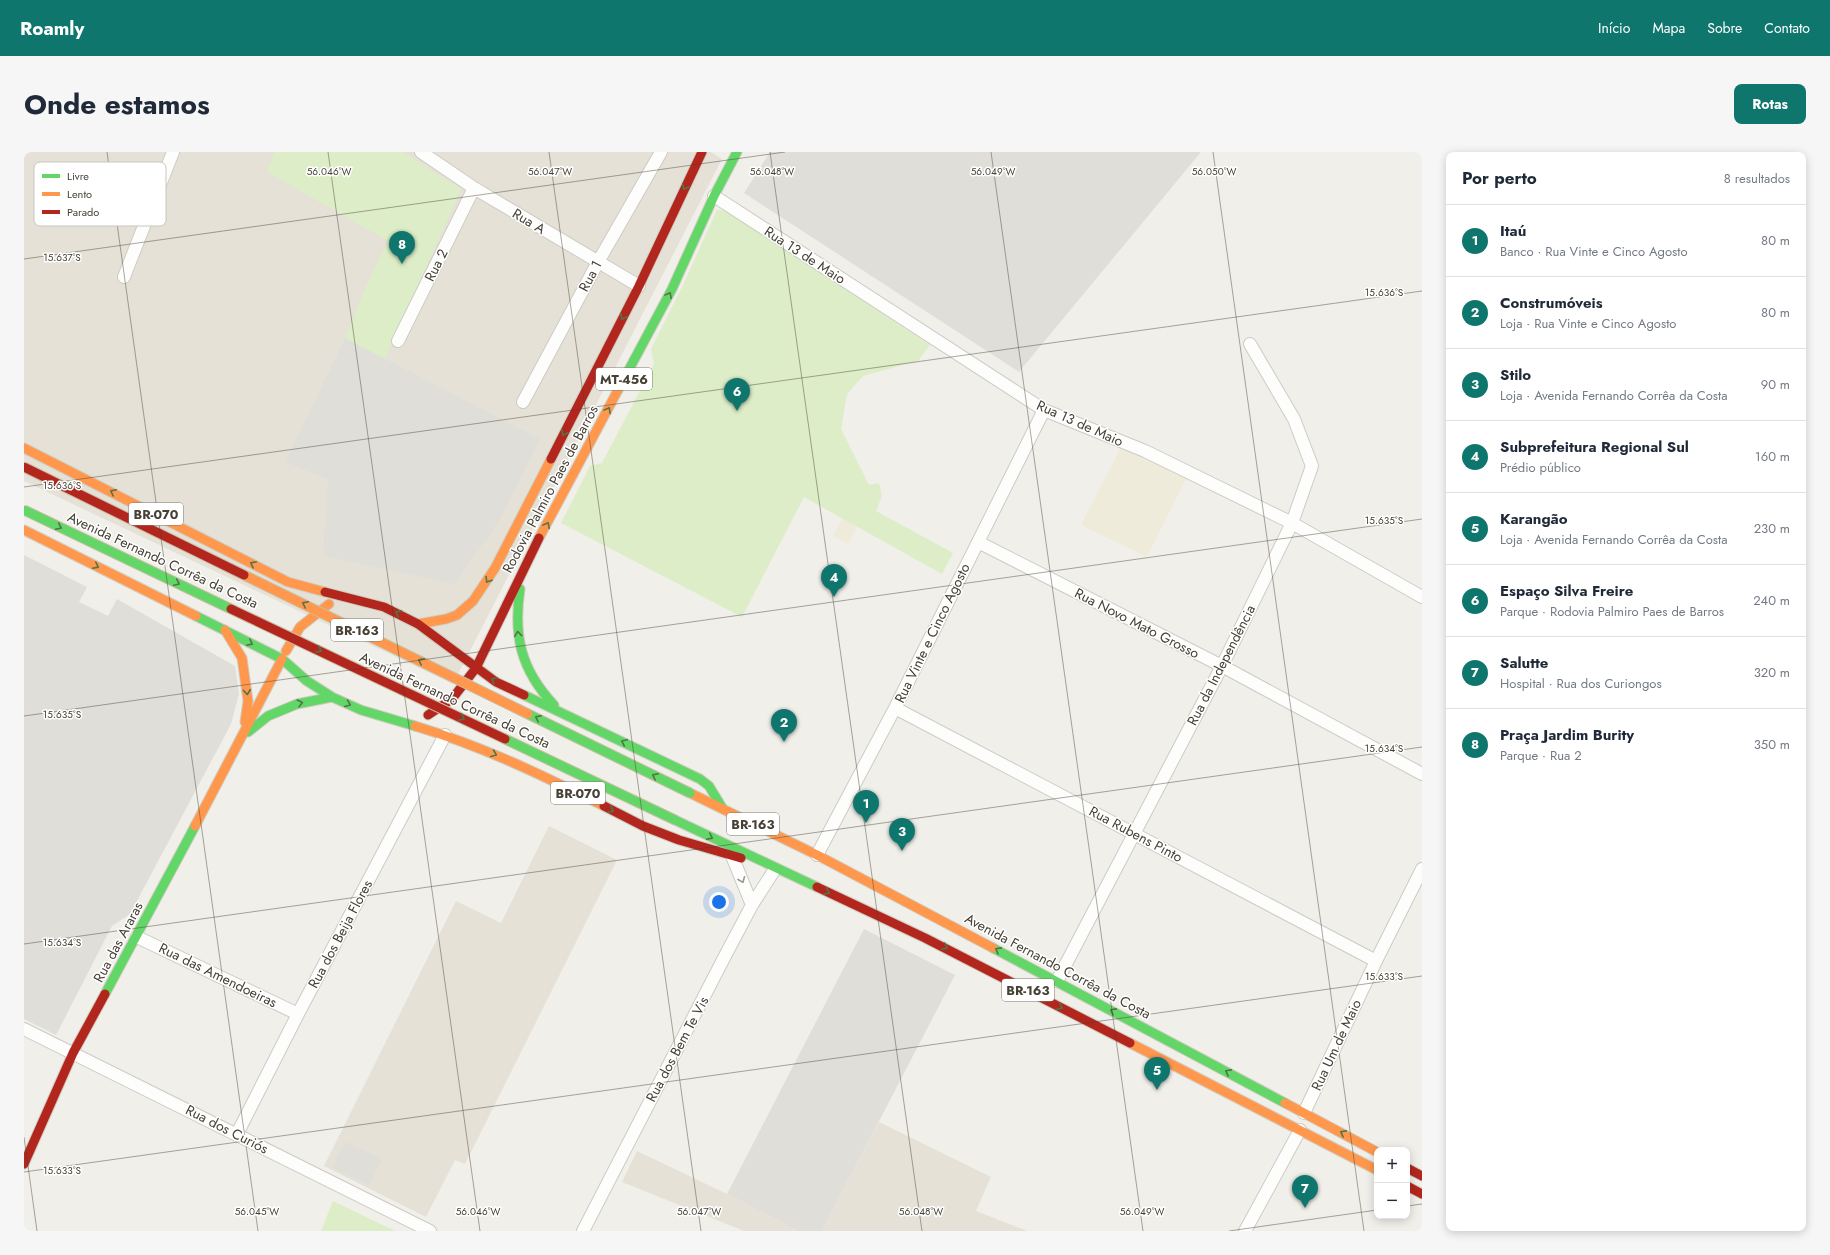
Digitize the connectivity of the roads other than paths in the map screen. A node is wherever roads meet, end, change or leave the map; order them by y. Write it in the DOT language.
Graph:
graph roads {
  1 [pos="173,152"];
  2 [pos="421,152"];
  3 [pos="661,152"];
  4 [pos="737,152"];
  5 [pos="699,153"];
  6 [pos="166,170"];
  7 [pos="474,188"];
  8 [pos="714,196"];
  9 [pos="144,226"];
  10 [pos="598,262"];
  11 [pos="124,277"];
  12 [pos="639,286"];
  13 [pos="398,341"];
  14 [pos="1250,344"];
  15 [pos="523,402"];
  16 [pos="1044,410"];
  17 [pos="24,448"];
  18 [pos="24,467"];
  19 [pos="24,510"];
  20 [pos="1292,524"];
  21 [pos="24,530"];
  22 [pos="978,542"];
  23 [pos="528,559"];
  24 [pos="347,597"];
  25 [pos="1422,597"];
  26 [pos="418,624"];
  27 [pos="225,630"];
  28 [pos="282,659"];
  29 [pos="1222,666"];
  30 [pos="476,668"];
  31 [pos="332,697"];
  32 [pos="895,708"];
  33 [pos="564,714"];
  34 [pos="391,719"];
  35 [pos="445,735"];
  36 [pos="243,736"];
  37 [pos="1422,774"];
  38 [pos="723,809"];
  39 [pos="1135,834"];
  40 [pos="817,855"];
  41 [pos="732,856"];
  42 [pos="770,867"];
  43 [pos="1422,869"];
  44 [pos="752,905"];
  45 [pos="137,936"];
  46 [pos="1376,961"];
  47 [pos="1057,981"];
  48 [pos="298,1014"];
  49 [pos="24,1029"];
  50 [pos="73,1053"];
  51 [pos="1304,1113"];
  52 [pos="1300,1130"];
  53 [pos="237,1134"];
  54 [pos="1374,1150"];
  55 [pos="24,1164"];
  56 [pos="1374,1168"];
  57 [pos="1410,1170"];
  58 [pos="1422,1176"];
  59 [pos="1410,1188"];
  60 [pos="1422,1194"];
  61 [pos="430,1231"];
  62 [pos="583,1231"];
  63 [pos="1245,1231"];
  1 -- 6 [label="street"];
  2 -- 7 [label="street, Rua A"];
  3 -- 10 [label="street, Rua 1"];
  4 -- 8 [label="main road, Rodovia Palmiro Paes de Barros / MT-456"];
  5 -- 12 [label="main road, Rodovia Palmiro Paes de Barros / MT-456, one-way"];
  7 -- 10 [label="street, Rua A"];
  7 -- 13 [label="street, Rua 2"];
  8 -- 16 [label="street, Rua 13 de Maio"];
  23 -- 8 [label="main road, Rodovia Palmiro Paes de Barros / MT-456, one-way"];
  9 -- 11 [label="street"];
  10 -- 12 [label="street, Rua A"];
  10 -- 15 [label="street, Rua 1"];
  12 -- 26 [label="main road, Rodovia Palmiro Paes de Barros / MT-456, one-way"];
  14 -- 20 [label="street, Rua da Independência"];
  16 -- 20 [label="street, Rua 13 de Maio"];
  16 -- 22 [label="street, Rua Vinte e Cinco Agosto"];
  24 -- 17 [label="main road, BR-070, one-way"];
  38 -- 18 [label="main road, Avenida Fernando Corrêa da Costa / BR-163, one-way, bridge"];
  19 -- 42 [label="main road, Avenida Fernando Corrêa da Costa / BR-163, one-way, bridge"];
  20 -- 25 [label="street, Rua 13 de Maio"];
  20 -- 29 [label="street, Rua da Independência"];
  21 -- 27 [label="main road, Avenida Fernando Corrêa da Costa / BR-070, one-way"];
  22 -- 29 [label="street, Rua Novo Mato Grosso"];
  22 -- 32 [label="street, Rua Vinte e Cinco Agosto"];
  23 -- 30 [label="main road, Rodovia Palmiro Paes de Barros / MT-456"];
  33 -- 23 [label="main road, MT-456, one-way"];
  26 -- 24 [label="main road, BR-070, one-way"];
  24 -- 28 [label="main road, Rua das Araras"];
  26 -- 30 [label="main road, BR-070"];
  27 -- 28 [label="main road, Avenida Fernando Corrêa da Costa / BR-070, one-way"];
  27 -- 36 [label="main road, one-way"];
  28 -- 31 [label="main road, Avenida Fernando Corrêa da Costa / BR-070"];
  28 -- 36 [label="main road, Rua das Araras"];
  29 -- 37 [label="street, Rua Novo Mato Grosso"];
  29 -- 39 [label="street, Rua da Independência"];
  33 -- 30 [label="main road, BR-070, one-way"];
  30 -- 34 [label="main road, BR-070"];
  31 -- 34 [label="main road, Avenida Fernando Corrêa da Costa / BR-070, one-way"];
  36 -- 31 [label="main road, one-way"];
  32 -- 39 [label="street, Rua Rubens Pinto"];
  32 -- 40 [label="street, Rua Vinte e Cinco Agosto"];
  38 -- 33 [label="main road, BR-070, one-way"];
  34 -- 35 [label="main road, Avenida Fernando Corrêa da Costa / BR-070"];
  35 -- 41 [label="main road, Avenida Fernando Corrêa da Costa / BR-070, one-way"];
  35 -- 48 [label="street, Rua dos Beija Flores"];
  36 -- 45 [label="main road, Rua das Araras"];
  38 -- 40 [label="main road, Avenida Fernando Corrêa da Costa / BR-163"];
  39 -- 46 [label="street, Rua Rubens Pinto"];
  39 -- 47 [label="street, Rua da Independência"];
  47 -- 40 [label="main road, Avenida Fernando Corrêa da Costa / BR-163, one-way"];
  41 -- 42 [label="main road, Avenida Fernando Corrêa da Costa / BR-070"];
  41 -- 44 [label="street, one-way"];
  42 -- 44 [label="street, Rua dos Bem Te Vis"];
  42 -- 52 [label="main road, Avenida Fernando Corrêa da Costa / BR-163, one-way"];
  43 -- 46 [label="street, Rua Um de Maio"];
  44 -- 62 [label="street, Rua dos Bem Te Vis"];
  45 -- 48 [label="street, Rua das Amendoeiras"];
  45 -- 50 [label="main road, Rua das Araras"];
  46 -- 51 [label="street, Rua Um de Maio"];
  51 -- 47 [label="main road, Avenida Fernando Corrêa da Costa / BR-163, one-way"];
  48 -- 53 [label="street, Rua dos Beija Flores"];
  49 -- 50 [label="street, Rua dos Curiós"];
  50 -- 53 [label="street, Rua dos Curiós"];
  50 -- 55 [label="main road, Rua das Araras"];
  54 -- 51 [label="main road, Avenida Fernando Corrêa da Costa / BR-163, one-way"];
  52 -- 56 [label="main road, Avenida Fernando Corrêa da Costa / BR-163"];
  52 -- 63 [label="street"];
  53 -- 61 [label="street, Rua dos Curiós"];
  57 -- 58 [label="main road"];
  59 -- 60 [label="main road"];
}
